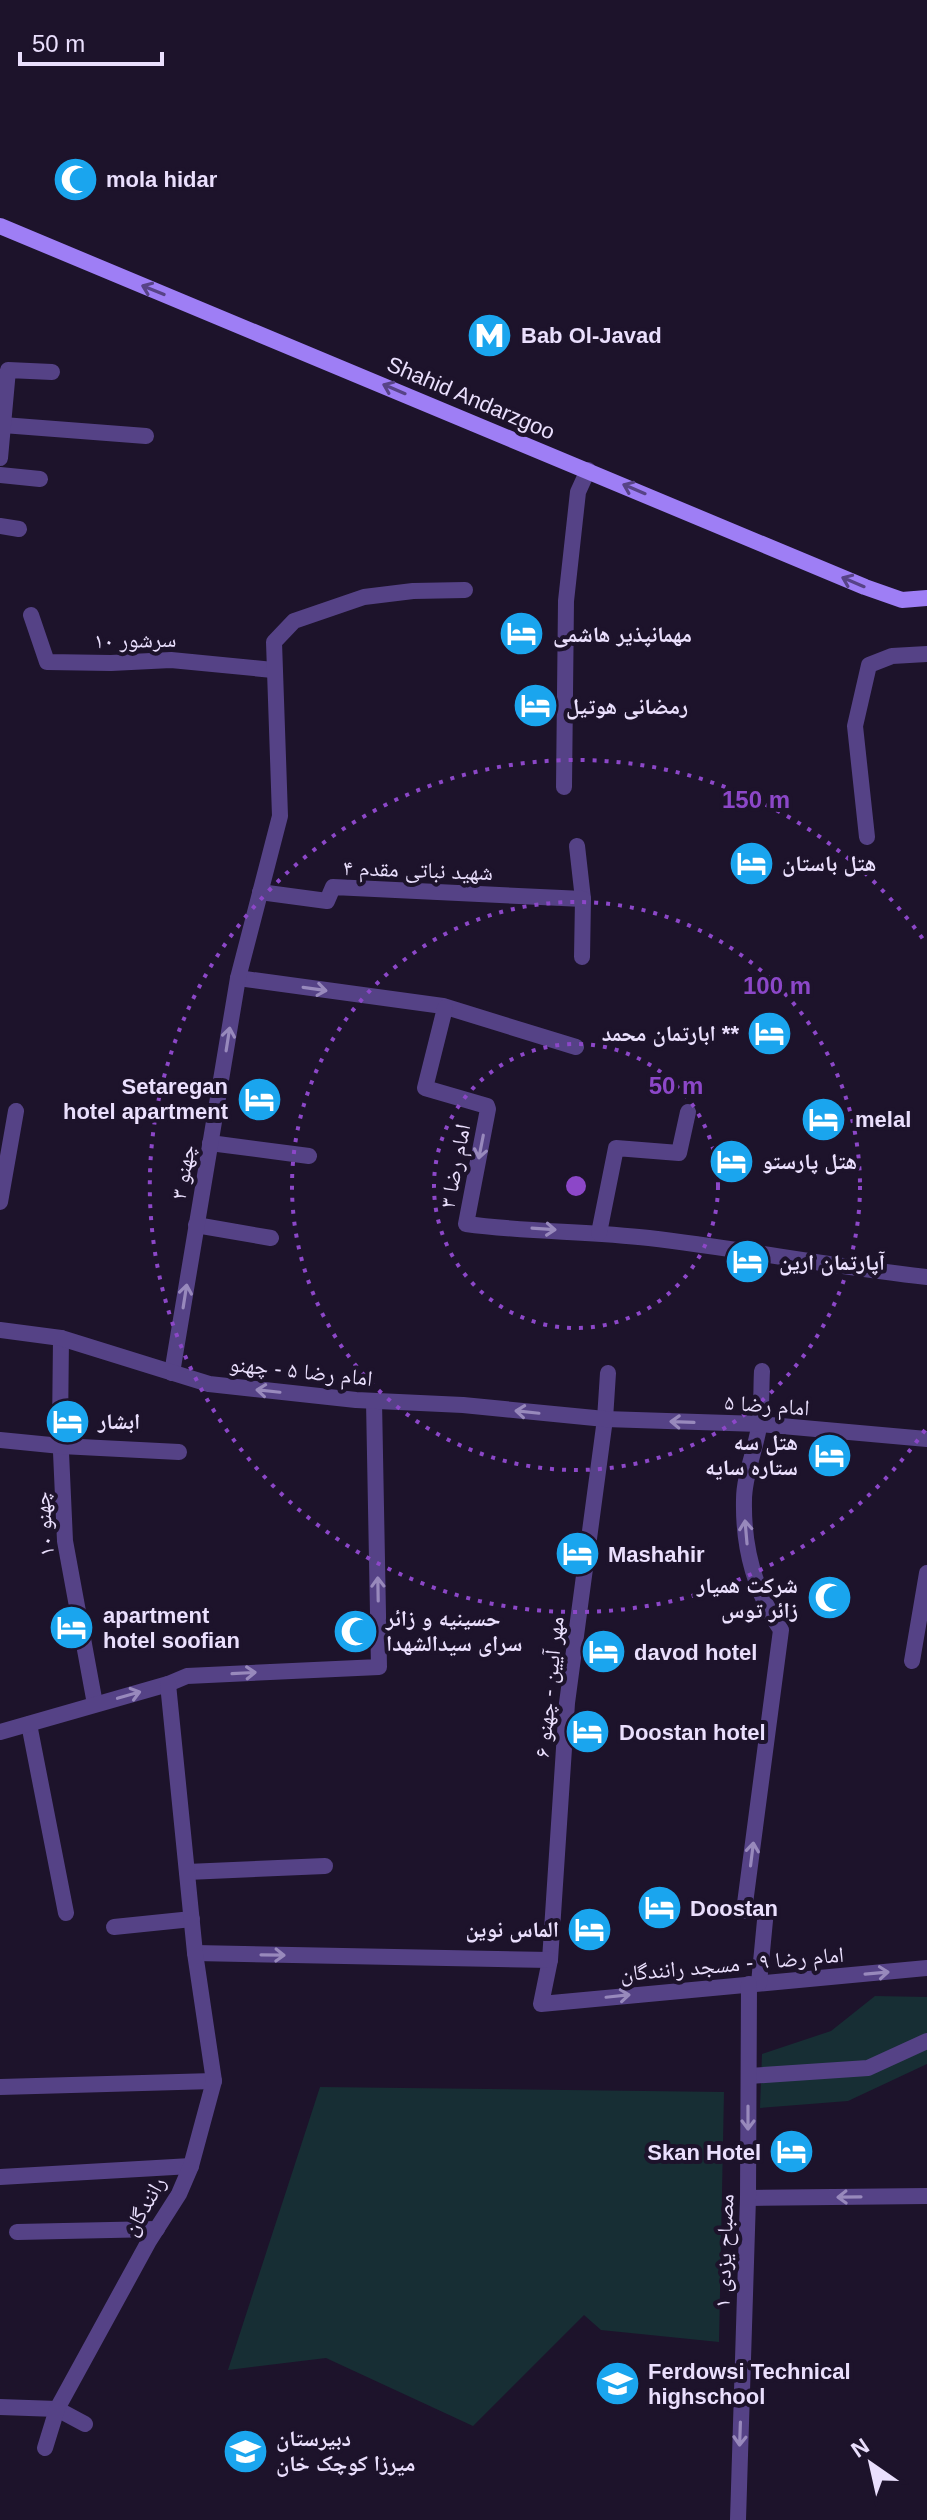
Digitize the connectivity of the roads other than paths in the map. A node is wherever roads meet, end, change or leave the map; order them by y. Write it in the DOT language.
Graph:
graph roads {
  1 [pos="0,226"];
  2 [pos="52,372"];
  3 [pos="2,418"];
  4 [pos="146,436"];
  5 [pos="0,458"];
  6 [pos="588,470"];
  7 [pos="0,475"];
  8 [pos="40,479"];
  9 [pos="0,526"];
  10 [pos="19,529"];
  11 [pos="465,590"];
  12 [pos="927,598"];
  13 [pos="31,615"];
  14 [pos="927,654"];
  15 [pos="273,670"];
  16 [pos="564,787"];
  17 [pos="867,837"];
  18 [pos="577,846"];
  19 [pos="260,892"];
  20 [pos="583,899"];
  21 [pos="582,957"];
  22 [pos="238,978"];
  23 [pos="445,1008"];
  24 [pos="576,1047"];
  25 [pos="16,1111"];
  26 [pos="688,1112"];
  27 [pos="210,1143"];
  28 [pos="309,1156"];
  29 [pos="0,1202"];
  30 [pos="196,1225"];
  31 [pos="599,1233"];
  32 [pos="271,1238"];
  33 [pos="927,1277"];
  34 [pos="0,1330"];
  35 [pos="61,1338"];
  36 [pos="762,1371"];
  37 [pos="172,1373"];
  38 [pos="608,1373"];
  39 [pos="374,1401"];
  40 [pos="605,1419"];
  41 [pos="760,1424"];
  42 [pos="927,1439"];
  43 [pos="0,1440"];
  44 [pos="61,1446"];
  45 [pos="179,1452"];
  46 [pos="927,1573"];
  47 [pos="924,1605"];
  48 [pos="912,1661"];
  49 [pos="168,1684"];
  50 [pos="95,1704"];
  51 [pos="29,1724"];
  52 [pos="0,1732"];
  53 [pos="325,1866"];
  54 [pos="187,1872"];
  55 [pos="66,1913"];
  56 [pos="192,1919"];
  57 [pos="114,1927"];
  58 [pos="195,1953"];
  59 [pos="550,1960"];
  60 [pos="927,1968"];
  61 [pos="754,1983"];
  62 [pos="541,2004"];
  63 [pos="927,2041"];
  64 [pos="749,2076"];
  65 [pos="214,2081"];
  66 [pos="0,2087"];
  67 [pos="191,2166"];
  68 [pos="0,2177"];
  69 [pos="927,2196"];
  70 [pos="748,2198"];
  71 [pos="157,2229"];
  72 [pos="17,2232"];
  73 [pos="0,2407"];
  74 [pos="57,2409"];
  75 [pos="85,2424"];
  76 [pos="45,2448"];
  77 [pos="738,2520"];
  6 -- 1 [label="main road, Shahid Andarzgoo, one-way"];
  2 -- 3 [label="street"];
  3 -- 4 [label="street"];
  3 -- 5 [label="street"];
  12 -- 6 [label="main road, Shahid Andarzgoo, one-way"];
  6 -- 16 [label="street"];
  7 -- 8 [label="street"];
  9 -- 10 [label="street"];
  11 -- 15 [label="street, چهنو ۳"];
  13 -- 15 [label="street, سرشور ۱۰"];
  14 -- 17 [label="street"];
  15 -- 19 [label="street, چهنو ۳"];
  18 -- 20 [label="street"];
  19 -- 20 [label="street, شهید نباتی مقدم ۴"];
  19 -- 22 [label="street, چهنو ۳"];
  20 -- 21 [label="street"];
  22 -- 23 [label="street, one-way"];
  27 -- 22 [label="street, چهنو ۳, one-way"];
  23 -- 24 [label="street"];
  23 -- 31 [label="street, امام رضا ۳, one-way"];
  25 -- 29 [label="street"];
  26 -- 31 [label="street"];
  27 -- 28 [label="street"];
  27 -- 30 [label="street, چهنو ۳"];
  30 -- 32 [label="street"];
  37 -- 30 [label="street, چهنو ۳, one-way"];
  31 -- 33 [label="street, امام رضا ۳"];
  34 -- 35 [label="street, امام رضا ۵ - چهنو"];
  35 -- 37 [label="street, امام رضا ۵ - چهنو"];
  35 -- 44 [label="street, چهنو ۱۰"];
  36 -- 41 [label="street"];
  39 -- 37 [label="street, امام رضا ۵ - چهنو, one-way"];
  38 -- 40 [label="street, مهر آیین - چهنو ۶"];
  40 -- 39 [label="street, امام رضا ۵ - چهنو, one-way"];
  49 -- 39 [label="street, one-way"];
  41 -- 40 [label="street, امام رضا ۵, one-way"];
  40 -- 59 [label="street, مهر آیین - چهنو ۶"];
  41 -- 42 [label="street, امام رضا ۵"];
  61 -- 41 [label="street, مصباح یزدی ۱, one-way"];
  43 -- 44 [label="street"];
  44 -- 45 [label="street"];
  44 -- 50 [label="street, چهنو ۱۰"];
  46 -- 47 [label="street"];
  47 -- 48 [label="street"];
  50 -- 49 [label="street, one-way"];
  49 -- 54 [label="street, رانندگان"];
  50 -- 51 [label="street"];
  51 -- 52 [label="street"];
  51 -- 55 [label="street"];
  53 -- 54 [label="street"];
  54 -- 56 [label="street, رانندگان"];
  56 -- 57 [label="street"];
  56 -- 58 [label="street, رانندگان"];
  58 -- 59 [label="street, one-way"];
  58 -- 65 [label="street, رانندگان"];
  59 -- 62 [label="street, مهر آیین - چهنو ۶"];
  61 -- 60 [label="street, امام رضا ۹ - مسجد رانندگان, one-way"];
  62 -- 61 [label="street, امام رضا ۹ - مسجد رانندگان, one-way"];
  61 -- 64 [label="street, مصباح یزدی ۱"];
  63 -- 64 [label="street"];
  64 -- 70 [label="street, مصباح یزدی ۱, one-way"];
  65 -- 66 [label="street"];
  65 -- 67 [label="street, رانندگان"];
  67 -- 68 [label="street"];
  67 -- 71 [label="street, رانندگان"];
  69 -- 70 [label="street, one-way"];
  70 -- 77 [label="street, مصباح یزدی ۱, one-way"];
  71 -- 72 [label="street"];
  71 -- 74 [label="street, رانندگان"];
  73 -- 74 [label="street"];
  74 -- 75 [label="street"];
  74 -- 76 [label="street, رانندگان"];
}
